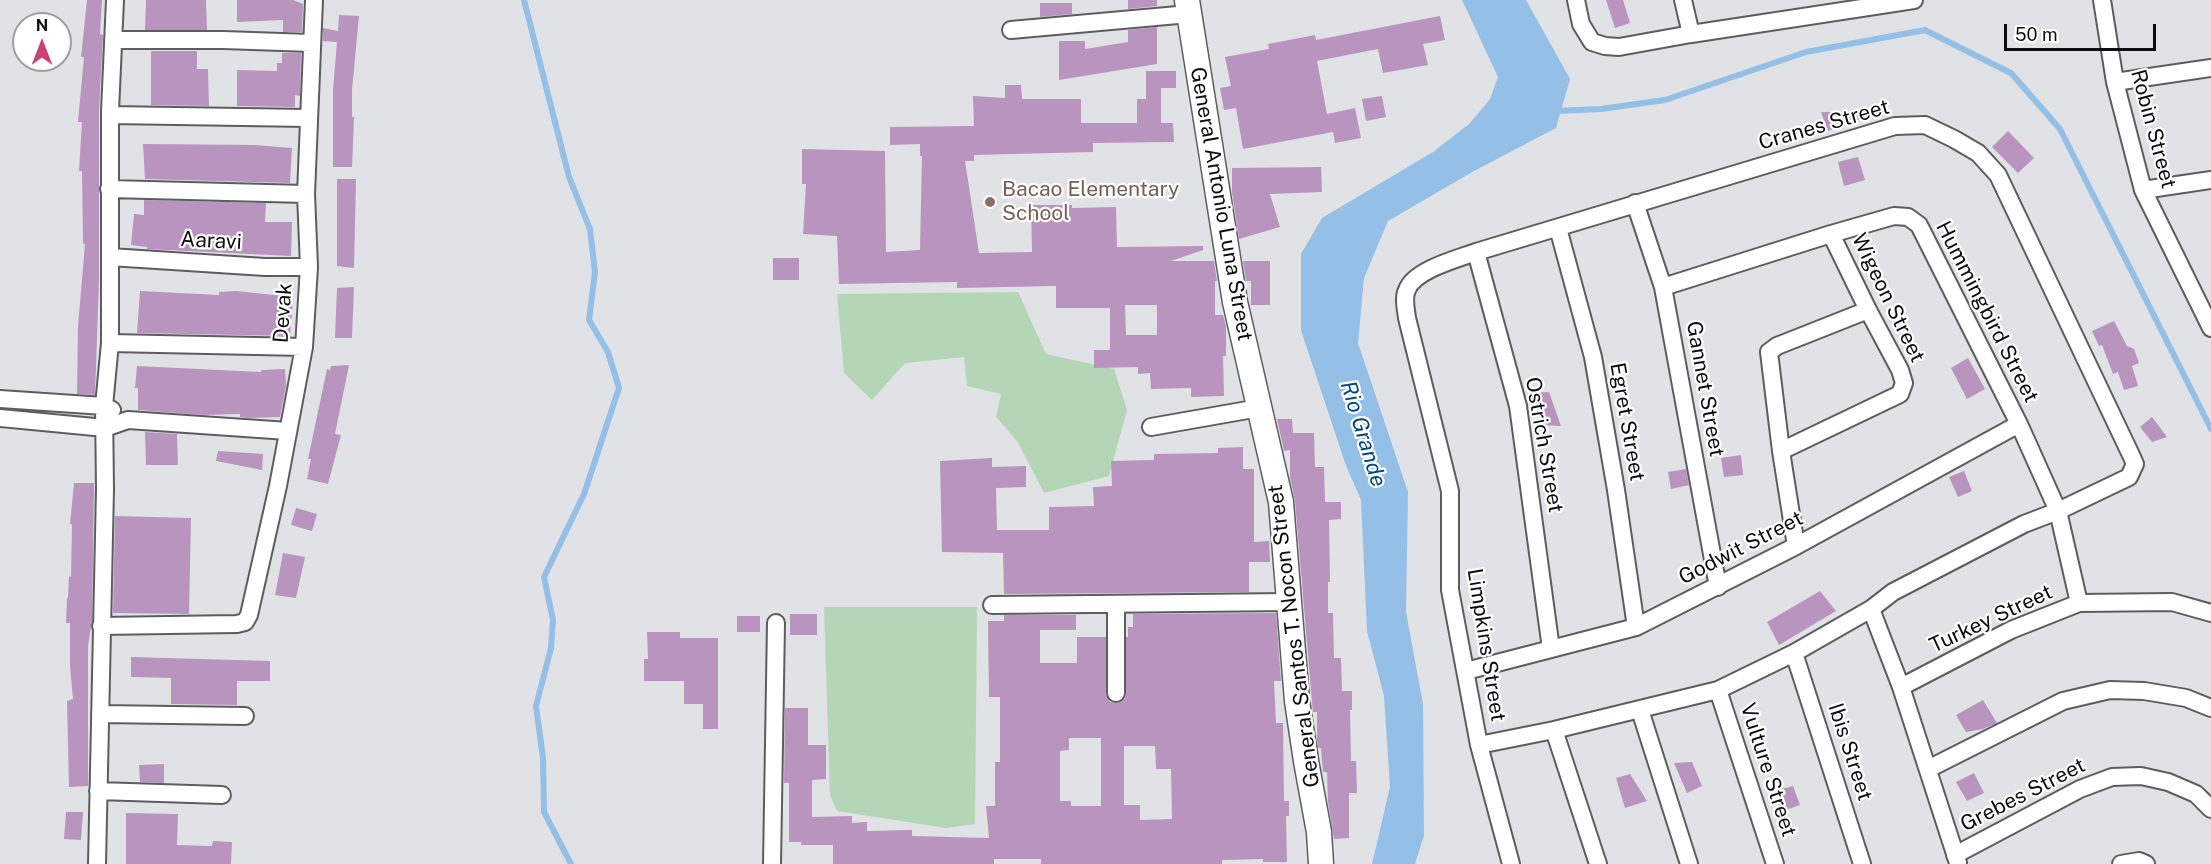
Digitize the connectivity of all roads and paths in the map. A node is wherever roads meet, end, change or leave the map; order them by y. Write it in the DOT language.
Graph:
graph roads {
  1 [pos="115,0"];
  2 [pos="314,0"];
  3 [pos="1576,0"];
  4 [pos="1683,0"];
  5 [pos="1796,0"];
  6 [pos="1914,0"];
  7 [pos="2102,0"];
  8 [pos="1896,1"];
  9 [pos="1188,7"];
  10 [pos="1800,17"];
  11 [pos="1011,30"];
  12 [pos="1691,34"];
  13 [pos="113,40"];
  14 [pos="311,44"];
  15 [pos="2211,68"];
  16 [pos="2115,82"];
  17 [pos="110,115"];
  18 [pos="308,118"];
  19 [pos="2211,180"];
  20 [pos="110,189"];
  21 [pos="2143,190"];
  22 [pos="306,194"];
  23 [pos="1635,203"];
  24 [pos="1558,228"];
  25 [pos="1831,234"];
  26 [pos="1476,252"];
  27 [pos="110,258"];
  28 [pos="309,267"];
  29 [pos="1663,287"];
  30 [pos="1407,289"];
  31 [pos="1868,310"];
  32 [pos="2207,312"];
  33 [pos="2211,328"];
  34 [pos="110,343"];
  35 [pos="304,347"];
  36 [pos="0,399"];
  37 [pos="104,406"];
  38 [pos="1259,408"];
  39 [pos="0,418"];
  40 [pos="128,420"];
  41 [pos="2019,424"];
  42 [pos="1151,427"];
  43 [pos="105,428"];
  44 [pos="288,431"];
  45 [pos="1781,451"];
  46 [pos="2058,511"];
  47 [pos="1796,546"];
  48 [pos="1718,587"];
  49 [pos="1289,602"];
  50 [pos="2079,603"];
  51 [pos="1116,604"];
  52 [pos="992,605"];
  53 [pos="1871,609"];
  54 [pos="2211,613"];
  55 [pos="776,623"];
  56 [pos="101,626"];
  57 [pos="1636,627"];
  58 [pos="1551,649"];
  59 [pos="1794,653"];
  60 [pos="1466,671"];
  61 [pos="1901,687"];
  62 [pos="1718,690"];
  63 [pos="1116,693"];
  64 [pos="2211,708"];
  65 [pos="1640,710"];
  66 [pos="100,714"];
  67 [pos="245,716"];
  68 [pos="1554,730"];
  69 [pos="1479,745"];
  70 [pos="1928,769"];
  71 [pos="98,791"];
  72 [pos="222,795"];
  73 [pos="2211,809"];
  74 [pos="1957,860"];
  75 [pos="97,864"];
  76 [pos="772,864"];
  77 [pos="1321,864"];
  78 [pos="1511,864"];
  79 [pos="1598,864"];
  80 [pos="1689,864"];
  81 [pos="1774,864"];
  82 [pos="1862,864"];
  83 [pos="2121,864"];
  84 [pos="2146,864"];
  1 -- 13 [label="street"];
  2 -- 14 [label="street, Devak"];
  3 -- 12 [label="street"];
  4 -- 12 [label="street"];
  5 -- 10 [label="street"];
  6 -- 8 [label="street"];
  7 -- 16 [label="street, Robin Street"];
  8 -- 10 [label="street"];
  9 -- 11 [label="street"];
  9 -- 38 [label="main road, General Antonio Luna Street"];
  10 -- 12 [label="street"];
  13 -- 14 [label="street"];
  13 -- 17 [label="street"];
  14 -- 18 [label="street, Devak"];
  15 -- 16 [label="street"];
  16 -- 21 [label="street, Robin Street"];
  17 -- 18 [label="street"];
  17 -- 20 [label="street"];
  18 -- 22 [label="street, Devak"];
  19 -- 21 [label="street"];
  20 -- 22 [label="street"];
  20 -- 27 [label="street"];
  21 -- 32 [label="street, Robin Street"];
  22 -- 28 [label="street, Devak"];
  23 -- 24 [label="street, Cranes Street"];
  23 -- 29 [label="street, Gannet Street"];
  23 -- 46 [label="street, Cranes Street"];
  24 -- 26 [label="street, Cranes Street"];
  24 -- 57 [label="street, Egret Street"];
  25 -- 29 [label="street, Hummingbird Street"];
  25 -- 31 [label="street, Wigeon Street"];
  25 -- 41 [label="street, Hummingbird Street"];
  26 -- 30 [label="street, Cranes Street"];
  26 -- 58 [label="street, Ostrich Street"];
  27 -- 28 [label="street, Aaravi"];
  27 -- 34 [label="street"];
  28 -- 35 [label="street, Devak"];
  29 -- 48 [label="street, Gannet Street"];
  30 -- 60 [label="street, Limpkins Street"];
  31 -- 45 [label="street"];
  31 -- 45 [label="street, Wigeon Street"];
  32 -- 33 [label="street, Robin Street"];
  34 -- 35 [label="street"];
  34 -- 37 [label="street"];
  35 -- 44 [label="street, Devak"];
  36 -- 37 [label="street"];
  37 -- 40 [label="street"];
  37 -- 43 [label="street"];
  38 -- 42 [label="street"];
  38 -- 49 [label="main road, General Santos T. Nocon Street"];
  39 -- 43 [label="street"];
  40 -- 43 [label="street"];
  40 -- 44 [label="street"];
  41 -- 46 [label="street, Hummingbird Street"];
  41 -- 47 [label="street, Godwit Street"];
  43 -- 56 [label="street"];
  44 -- 56 [label="street, Devak"];
  45 -- 47 [label="street"];
  46 -- 50 [label="street, Hummingbird Street"];
  46 -- 53 [label="street"];
  47 -- 48 [label="street, Godwit Street"];
  48 -- 57 [label="street, Godwit Street"];
  49 -- 51 [label="street"];
  49 -- 77 [label="main road, General Santos T. Nocon Street"];
  50 -- 54 [label="street, Turkey Street"];
  50 -- 61 [label="street, Turkey Street"];
  51 -- 52 [label="street"];
  51 -- 63 [label="street"];
  53 -- 59 [label="street"];
  53 -- 61 [label="street"];
  55 -- 76 [label="street"];
  56 -- 66 [label="street"];
  57 -- 58 [label="street, Godwit Street"];
  58 -- 60 [label="street, Godwit Street"];
  59 -- 62 [label="street"];
  59 -- 82 [label="street, Ibis Street"];
  60 -- 69 [label="street, Limpkins Street"];
  61 -- 70 [label="street"];
  62 -- 65 [label="street"];
  62 -- 81 [label="street, Vulture Street"];
  64 -- 70 [label="street"];
  65 -- 68 [label="street"];
  65 -- 80 [label="street"];
  66 -- 67 [label="street"];
  66 -- 71 [label="street"];
  68 -- 69 [label="street"];
  68 -- 79 [label="street"];
  69 -- 78 [label="street, Limpkins Street"];
  70 -- 74 [label="street"];
  71 -- 72 [label="street"];
  71 -- 75 [label="street"];
  73 -- 74 [label="street, Grebes Street"];
  83 -- 84 [label="street"];
}
